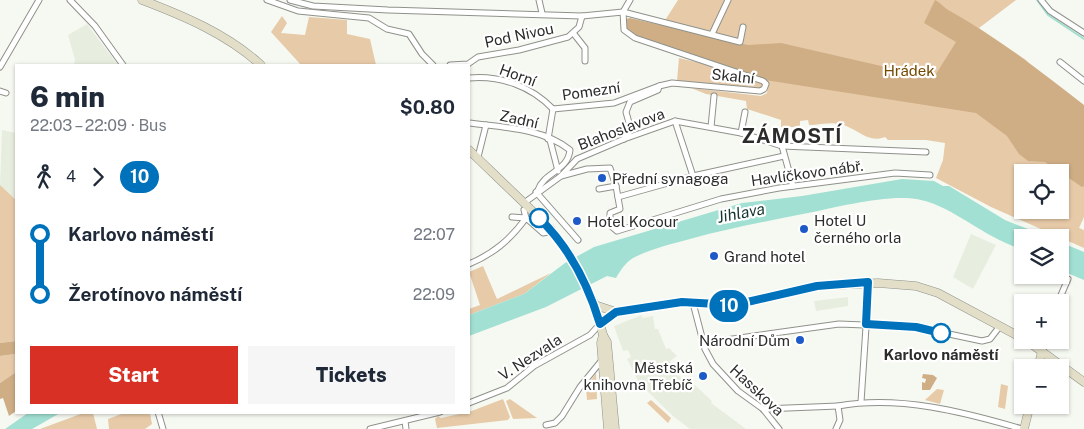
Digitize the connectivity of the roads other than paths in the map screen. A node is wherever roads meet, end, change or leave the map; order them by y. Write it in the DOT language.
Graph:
graph roads {
  1 [pos="39,0"];
  2 [pos="70,0"];
  3 [pos="142,0"];
  4 [pos="267,0"];
  5 [pos="290,0"];
  6 [pos="310,0"];
  7 [pos="539,0"];
  8 [pos="630,0"];
  9 [pos="728,0"];
  10 [pos="1041,0"];
  11 [pos="300,2"];
  12 [pos="313,6"];
  13 [pos="298,11"];
  14 [pos="623,12"];
  15 [pos="542,13"];
  16 [pos="582,16"];
  17 [pos="744,28"];
  18 [pos="1084,33"];
  19 [pos="574,34"];
  20 [pos="712,34"];
  21 [pos="585,61"];
  22 [pos="1060,62"];
  23 [pos="122,64"];
  24 [pos="260,64"];
  25 [pos="432,64"];
  26 [pos="468,64"];
  27 [pos="0,67"];
  28 [pos="470,78"];
  29 [pos="1084,81"];
  30 [pos="659,86"];
  31 [pos="714,96"];
  32 [pos="554,109"];
  33 [pos="745,112"];
  34 [pos="675,121"];
  35 [pos="470,123"];
  36 [pos="486,125"];
  37 [pos="711,127"];
  38 [pos="741,133"];
  39 [pos="549,139"];
  40 [pos="624,139"];
  41 [pos="782,146"];
  42 [pos="470,151"];
  43 [pos="926,152"];
  44 [pos="784,156"];
  45 [pos="478,157"];
  46 [pos="559,173"];
  47 [pos="930,175"];
  48 [pos="693,176"];
  49 [pos="616,186"];
  50 [pos="792,186"];
  51 [pos="600,189"];
  52 [pos="537,192"];
  53 [pos="618,197"];
  54 [pos="526,206"];
  55 [pos="526,218"];
  56 [pos="553,232"];
  57 [pos="578,240"];
  58 [pos="470,264"];
  59 [pos="868,282"];
  60 [pos="693,303"];
  61 [pos="595,305"];
  62 [pos="616,312"];
  63 [pos="600,324"];
  64 [pos="866,324"];
  65 [pos="1000,326"];
  66 [pos="1014,334"];
  67 [pos="603,335"];
  68 [pos="704,343"];
  69 [pos="1042,350"];
  70 [pos="1040,359"];
  71 [pos="602,360"];
  72 [pos="1084,382"];
  73 [pos="861,402"];
  74 [pos="470,403"];
  75 [pos="838,406"];
  76 [pos="763,409"];
  77 [pos="159,414"];
  78 [pos="432,414"];
  79 [pos="1027,414"];
  80 [pos="405,421"];
  81 [pos="546,424"];
  82 [pos="163,429"];
  83 [pos="370,429"];
  84 [pos="406,429"];
  85 [pos="608,429"];
  86 [pos="615,429"];
  87 [pos="780,429"];
  88 [pos="836,429"];
  89 [pos="1023,429"];
  1 -- 27 [label="street"];
  2 -- 23 [label="street"];
  3 -- 24 [label="street"];
  4 -- 13 [label="street"];
  5 -- 11 [label="street"];
  6 -- 12 [label="street"];
  7 -- 15 [label="street"];
  8 -- 14 [label="street"];
  9 -- 20 [label="street"];
  10 -- 18 [label="street"];
  11 -- 12 [label="street"];
  11 -- 13 [label="street"];
  12 -- 15 [label="street"];
  13 -- 25 [label="street"];
  14 -- 16 [label="street"];
  14 -- 20 [label="street"];
  14 -- 30 [label="street, Skalní"];
  15 -- 16 [label="street"];
  16 -- 19 [label="street, Pod Nivou"];
  17 -- 20 [label="street"];
  19 -- 21 [label="street"];
  19 -- 26 [label="street, Pod Nivou"];
  22 -- 29 [label="street"];
  28 -- 32 [label="street, Horní"];
  30 -- 32 [label="street, Pomezní"];
  30 -- 40 [label="street, Skalní"];
  31 -- 37 [label="street"];
  32 -- 39 [label="street, Pomezní"];
  33 -- 38 [label="street"];
  34 -- 37 [label="street, Blahoslavova"];
  34 -- 40 [label="street, Blahoslavova"];
  34 -- 48 [label="street"];
  35 -- 36 [label="street, Zadní"];
  36 -- 39 [label="street, Zadní"];
  36 -- 45 [label="street, Zadní"];
  37 -- 38 [label="street, Blahoslavova"];
  38 -- 41 [label="street, Blahoslavova"];
  39 -- 46 [label="street"];
  39 -- 46 [label="street, Zadní"];
  40 -- 46 [label="street, Blahoslavova"];
  41 -- 43 [label="street, Blahoslavova"];
  41 -- 44 [label="street"];
  42 -- 45 [label="street"];
  44 -- 48 [label="street"];
  44 -- 50 [label="street"];
  45 -- 54 [label="street"];
  46 -- 49 [label="street"];
  46 -- 52 [label="street, Blahoslavova"];
  47 -- 50 [label="street, Havlíčkovo nábř."];
  48 -- 53 [label="street"];
  49 -- 51 [label="street"];
  49 -- 53 [label="street"];
  50 -- 53 [label="street, Havlíčkovo nábř."];
  52 -- 54 [label="street, Blahoslavova"];
  52 -- 57 [label="street"];
  54 -- 55 [label="street"];
  54 -- 55 [label="street, Blahoslavova"];
  54 -- 56 [label="street"];
  55 -- 56 [label="street"];
  55 -- 58 [label="street"];
  56 -- 61 [label="street"];
  59 -- 60 [label="street"];
  59 -- 64 [label="street"];
  59 -- 65 [label="street"];
  60 -- 62 [label="street"];
  60 -- 68 [label="street, Hasskova"];
  61 -- 62 [label="street"];
  61 -- 63 [label="street"];
  62 -- 63 [label="street"];
  63 -- 67 [label="street"];
  63 -- 74 [label="street, V. Nezvala"];
  64 -- 65 [label="street"];
  64 -- 68 [label="street"];
  64 -- 73 [label="street"];
  65 -- 66 [label="street"];
  67 -- 71 [label="street"];
  67 -- 86 [label="street"];
  68 -- 76 [label="street, Hasskova"];
  69 -- 70 [label="street"];
  69 -- 72 [label="street"];
  71 -- 81 [label="street"];
  71 -- 85 [label="street"];
  73 -- 75 [label="street"];
  73 -- 89 [label="street"];
  75 -- 76 [label="street"];
  75 -- 88 [label="street"];
  76 -- 87 [label="street, Hasskova"];
  77 -- 82 [label="street"];
  78 -- 80 [label="street"];
  79 -- 89 [label="street"];
  80 -- 83 [label="street"];
  80 -- 84 [label="street"];
}
